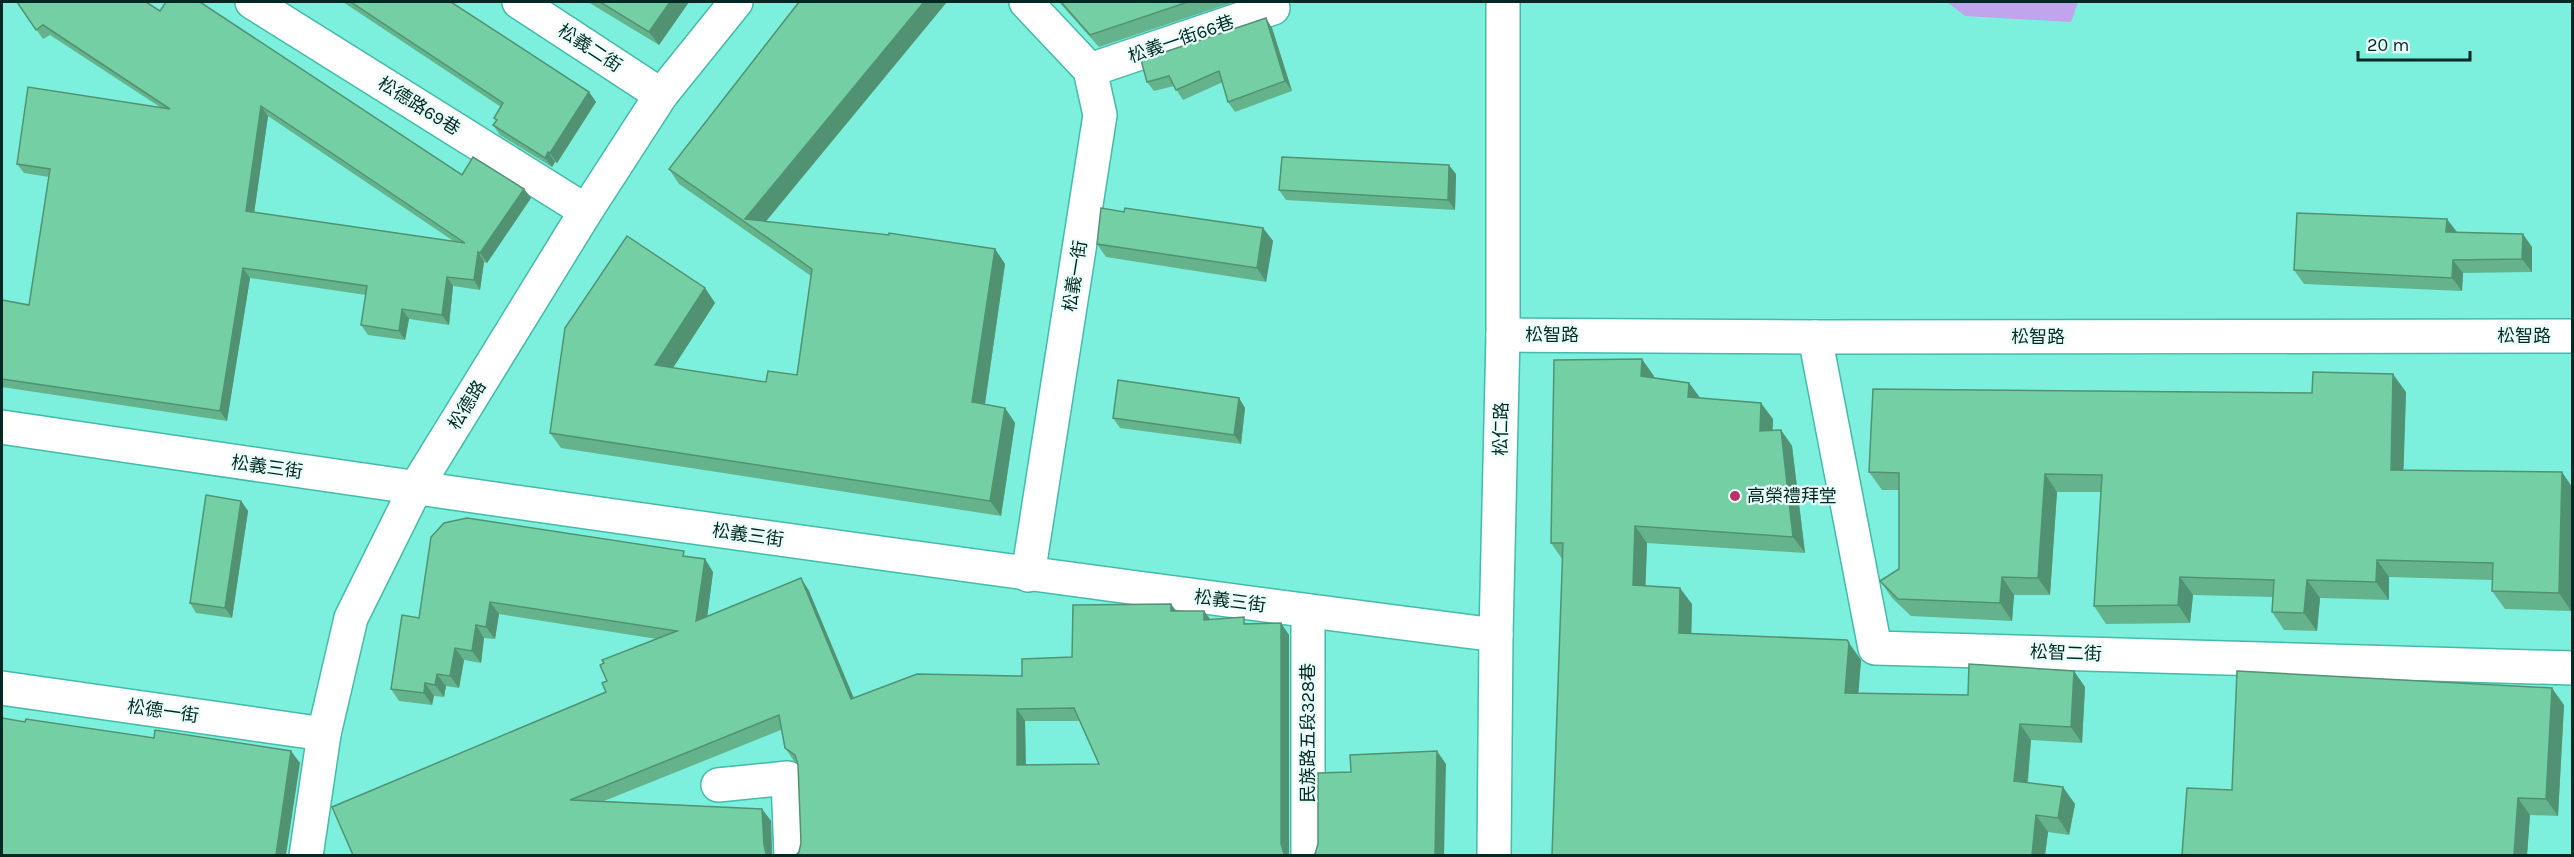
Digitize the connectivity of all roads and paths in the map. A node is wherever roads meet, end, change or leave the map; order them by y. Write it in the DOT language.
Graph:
graph roads {
  1 [pos="252,2"];
  2 [pos="519,2"];
  3 [pos="736,2"];
  4 [pos="1026,2"];
  5 [pos="1503,2"];
  6 [pos="1273,8"];
  7 [pos="1090,70"];
  8 [pos="661,95"];
  9 [pos="586,211"];
  10 [pos="1503,335"];
  11 [pos="2572,336"];
  12 [pos="1815,337"];
  13 [pos="2,428"];
  14 [pos="415,489"];
  15 [pos="1028,574"];
  16 [pos="1308,611"];
  17 [pos="1496,635"];
  18 [pos="2572,668"];
  19 [pos="2,688"];
  20 [pos="324,734"];
  21 [pos="718,785"];
  22 [pos="306,855"];
  23 [pos="791,855"];
  24 [pos="1308,855"];
  25 [pos="1494,855"];
  1 -- 9 [label="street, 松德路69巷"];
  2 -- 8 [label="street, 松義二街"];
  3 -- 8 [label="street, 松德路"];
  4 -- 7 [label="street"];
  5 -- 10 [label="street, 松仁路"];
  6 -- 7 [label="street, 松義一街66巷"];
  7 -- 15 [label="street, 松義一街"];
  8 -- 9 [label="street, 松德路"];
  9 -- 14 [label="street, 松德路"];
  10 -- 12 [label="street, 松智路"];
  10 -- 17 [label="street, 松仁路"];
  11 -- 12 [label="street, 松智路"];
  12 -- 18 [label="street, 松智二街"];
  13 -- 14 [label="street, 松義三街"];
  14 -- 15 [label="street, 松義三街"];
  14 -- 20 [label="street, 松德路"];
  15 -- 16 [label="street, 松義三街"];
  16 -- 17 [label="street, 松義三街"];
  16 -- 24 [label="street, 民族路五段328巷"];
  17 -- 25 [label="street, 松仁路"];
  19 -- 20 [label="street, 松德一街"];
  20 -- 22 [label="street, 松德路"];
  21 -- 23 [label="street"];
}
